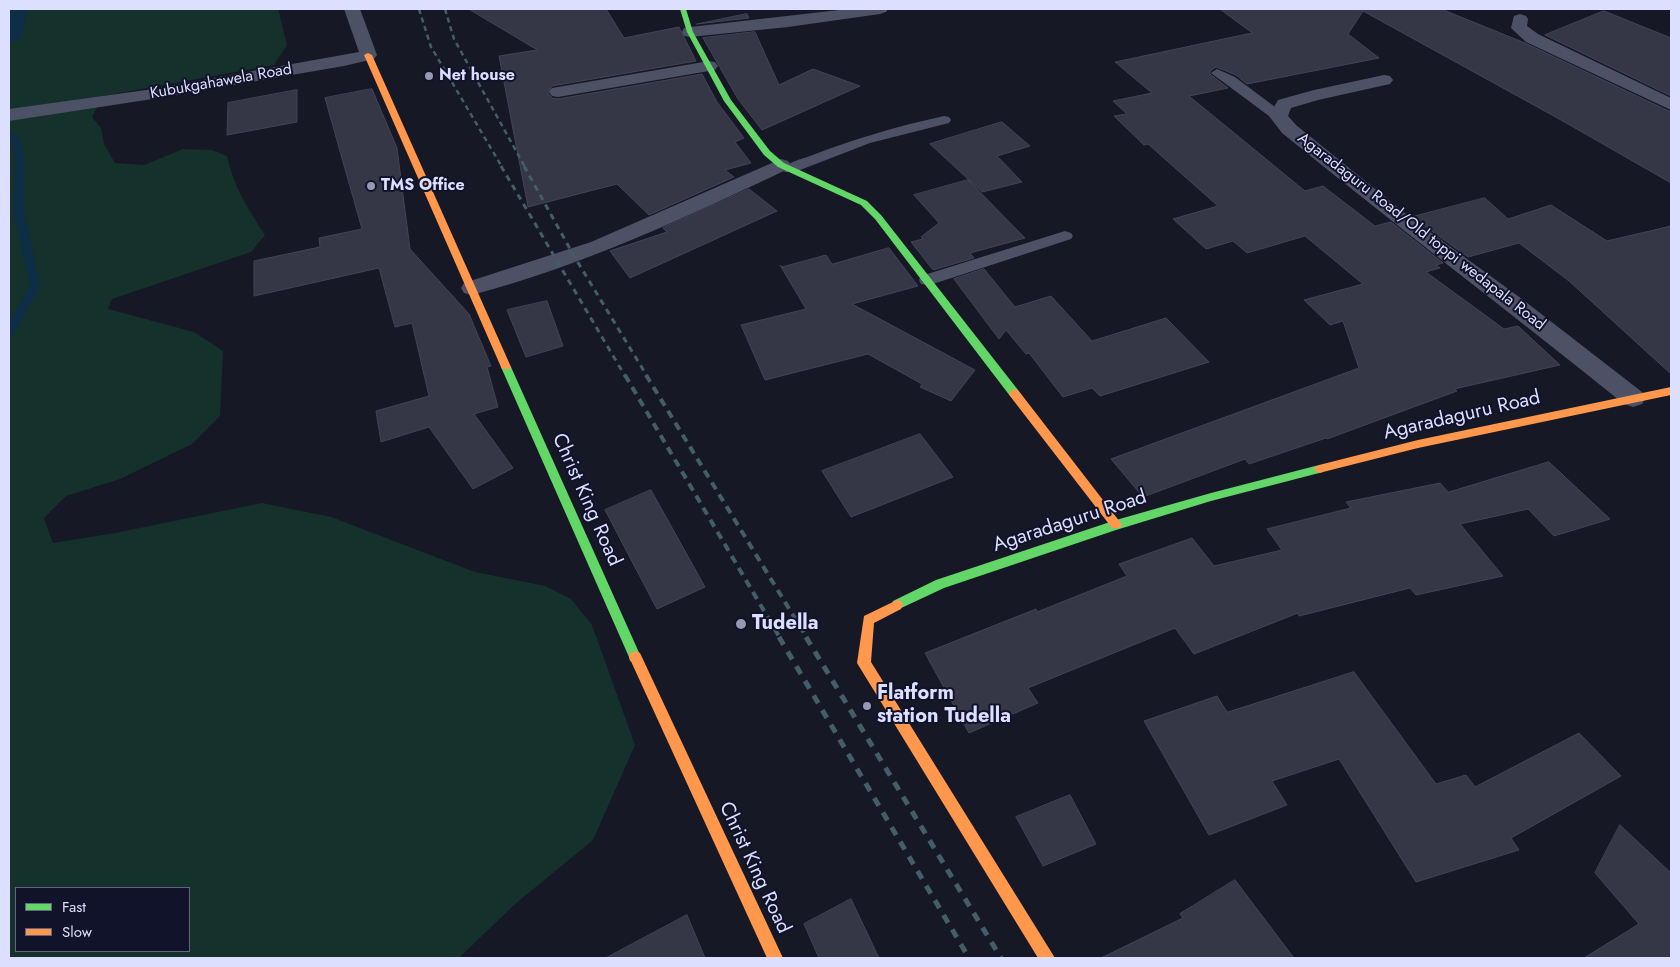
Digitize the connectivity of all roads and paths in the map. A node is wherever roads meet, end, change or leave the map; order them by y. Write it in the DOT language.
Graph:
graph roads {
  1 [pos="352,9"];
  2 [pos="683,9"];
  3 [pos="880,9"];
  4 [pos="1520,18"];
  5 [pos="690,32"];
  6 [pos="368,55"];
  7 [pos="709,66"];
  8 [pos="1217,73"];
  9 [pos="1384,80"];
  10 [pos="558,92"];
  11 [pos="1671,105"];
  12 [pos="16,114"];
  13 [pos="1278,116"];
  14 [pos="944,120"];
  15 [pos="786,167"];
  16 [pos="1065,236"];
  17 [pos="927,280"];
  18 [pos="472,288"];
  19 [pos="1671,391"];
  20 [pos="1633,398"];
  21 [pos="1116,525"];
  22 [pos="775,958"];
  23 [pos="1047,958"];
  1 -- 6 [label="street"];
  2 -- 5 [label="street"];
  3 -- 5 [label="street"];
  4 -- 11 [label="street"];
  5 -- 7 [label="street"];
  6 -- 12 [label="street, Kubukgahawela Road"];
  6 -- 18 [label="street, Christ King Road"];
  7 -- 10 [label="street"];
  7 -- 15 [label="street"];
  8 -- 13 [label="lane"];
  9 -- 13 [label="street, Agaradaguru Road/Old toppi wedapala Road"];
  13 -- 20 [label="street, Agaradaguru Road/Old toppi wedapala Road"];
  14 -- 15 [label="lane"];
  15 -- 17 [label="street"];
  15 -- 18 [label="street"];
  16 -- 17 [label="lane"];
  17 -- 21 [label="street"];
  18 -- 22 [label="street, Christ King Road"];
  19 -- 20 [label="street, Agaradaguru Road"];
  20 -- 21 [label="street, Agaradaguru Road"];
  21 -- 23 [label="street, Agaradaguru Road"];
}
